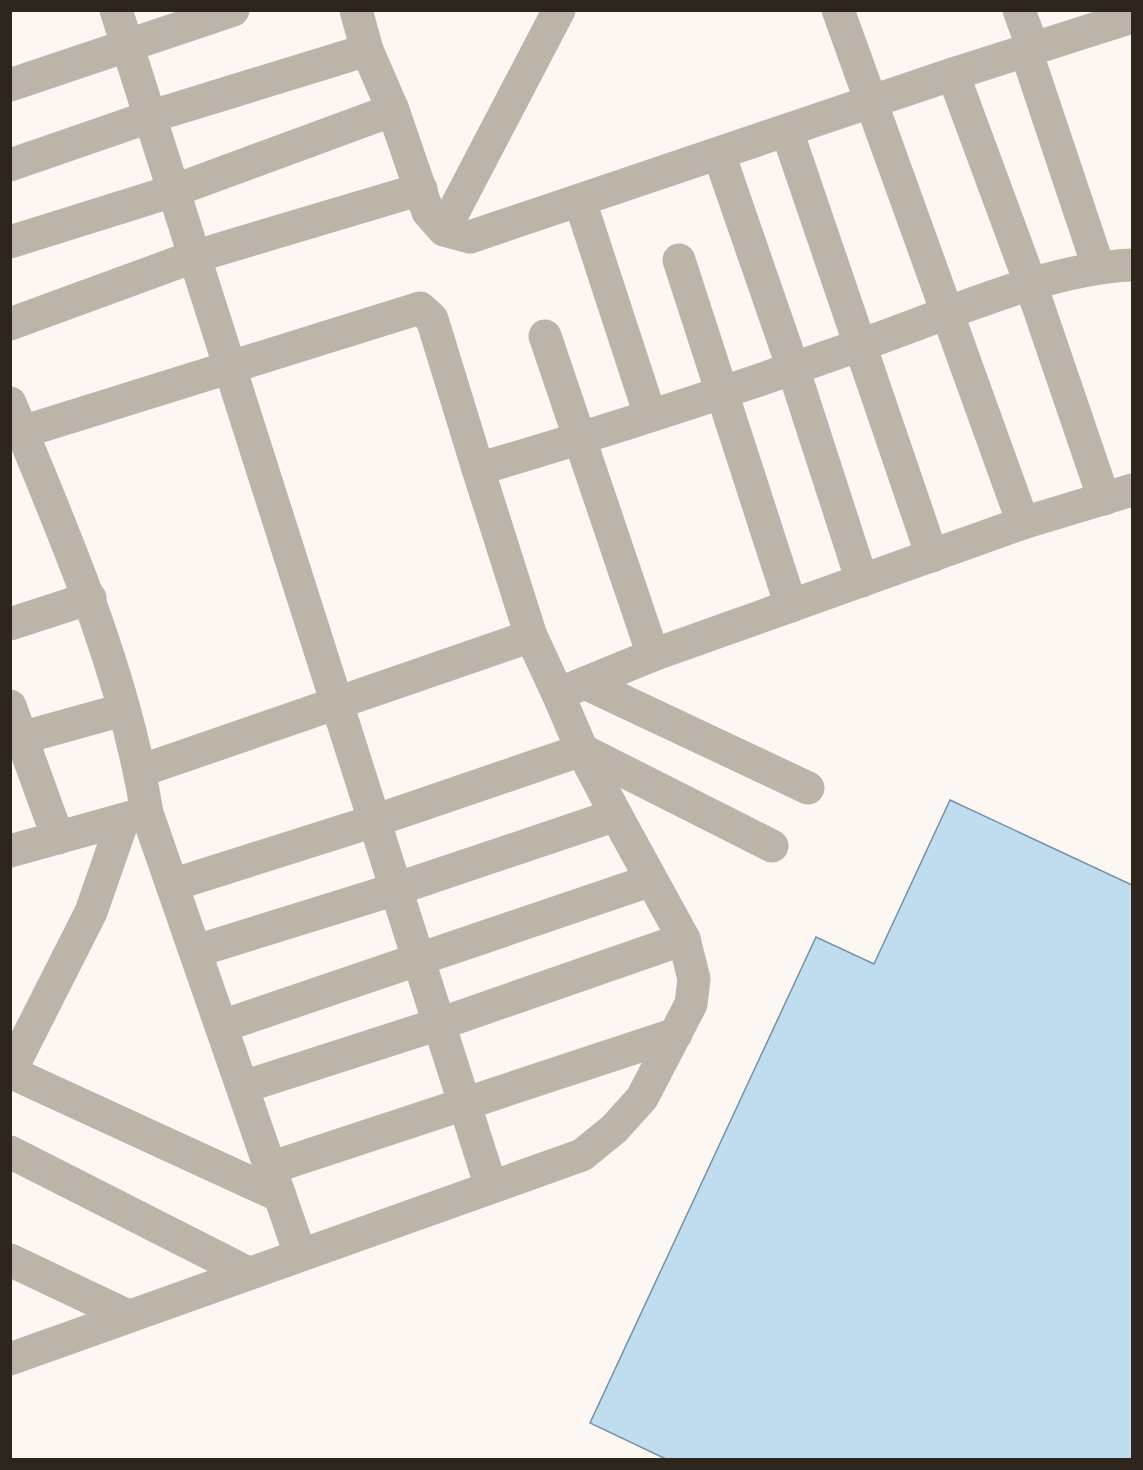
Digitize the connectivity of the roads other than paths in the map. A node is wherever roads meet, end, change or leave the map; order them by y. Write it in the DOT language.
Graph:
graph roads {
  1 [pos="116,10"];
  2 [pos="233,10"];
  3 [pos="356,10"];
  4 [pos="559,10"];
  5 [pos="838,10"];
  6 [pos="1019,10"];
  7 [pos="1132,17"];
  8 [pos="127,46"];
  9 [pos="367,50"];
  10 [pos="1030,50"];
  11 [pos="953,74"];
  12 [pos="10,85"];
  13 [pos="873,103"];
  14 [pos="393,110"];
  15 [pos="149,117"];
  16 [pos="787,131"];
  17 [pos="719,154"];
  18 [pos="10,165"];
  19 [pos="421,189"];
  20 [pos="173,191"];
  21 [pos="580,201"];
  22 [pos="444,230"];
  23 [pos="10,242"];
  24 [pos="193,257"];
  25 [pos="679,260"];
  26 [pos="1132,265"];
  27 [pos="1098,266"];
  28 [pos="1031,285"];
  29 [pos="947,314"];
  30 [pos="10,324"];
  31 [pos="544,336"];
  32 [pos="861,345"];
  33 [pos="228,367"];
  34 [pos="793,368"];
  35 [pos="720,391"];
  36 [pos="650,415"];
  37 [pos="16,418"];
  38 [pos="580,439"];
  39 [pos="478,469"];
  40 [pos="1118,495"];
  41 [pos="1023,523"];
  42 [pos="932,556"];
  43 [pos="862,580"];
  44 [pos="90,598"];
  45 [pos="791,606"];
  46 [pos="10,624"];
  47 [pos="531,636"];
  48 [pos="653,655"];
  49 [pos="572,688"];
  50 [pos="336,703"];
  51 [pos="10,706"];
  52 [pos="122,710"];
  53 [pos="16,739"];
  54 [pos="582,750"];
  55 [pos="140,771"];
  56 [pos="808,789"];
  57 [pos="615,815"];
  58 [pos="135,817"];
  59 [pos="374,821"];
  60 [pos="58,838"];
  61 [pos="772,846"];
  62 [pos="10,851"];
  63 [pos="649,881"];
  64 [pos="172,885"];
  65 [pos="396,889"];
  66 [pos="684,939"];
  67 [pos="196,951"];
  68 [pos="418,961"];
  69 [pos="439,1024"];
  70 [pos="222,1026"];
  71 [pos="676,1034"];
  72 [pos="10,1072"];
  73 [pos="243,1087"];
  74 [pos="464,1103"];
  75 [pos="10,1152"];
  76 [pos="275,1182"];
  77 [pos="491,1187"];
  78 [pos="300,1254"];
  79 [pos="10,1260"];
  80 [pos="248,1273"];
  81 [pos="128,1316"];
  82 [pos="10,1359"];
  1 -- 8 [label="street"];
  2 -- 8 [label="street"];
  3 -- 9 [label="street"];
  4 -- 22 [label="street"];
  5 -- 13 [label="street"];
  6 -- 10 [label="street"];
  7 -- 10 [label="street"];
  8 -- 12 [label="street"];
  8 -- 15 [label="street"];
  9 -- 14 [label="street"];
  9 -- 15 [label="street"];
  10 -- 11 [label="street"];
  10 -- 27 [label="street"];
  11 -- 13 [label="street"];
  11 -- 28 [label="street"];
  13 -- 16 [label="street"];
  13 -- 29 [label="street"];
  14 -- 19 [label="street"];
  14 -- 20 [label="street"];
  15 -- 18 [label="street"];
  15 -- 20 [label="street"];
  16 -- 17 [label="street"];
  16 -- 32 [label="street"];
  17 -- 21 [label="street"];
  17 -- 34 [label="street"];
  19 -- 22 [label="street"];
  19 -- 24 [label="street"];
  20 -- 23 [label="street"];
  20 -- 24 [label="street"];
  21 -- 22 [label="street"];
  21 -- 36 [label="street"];
  24 -- 30 [label="street"];
  24 -- 33 [label="street"];
  25 -- 35 [label="street"];
  26 -- 27 [label="street"];
  27 -- 28 [label="street"];
  28 -- 29 [label="street"];
  28 -- 40 [label="street"];
  29 -- 32 [label="street"];
  29 -- 41 [label="street"];
  31 -- 38 [label="street"];
  32 -- 34 [label="street"];
  32 -- 42 [label="street"];
  33 -- 37 [label="street"];
  33 -- 39 [label="street"];
  33 -- 50 [label="street"];
  34 -- 35 [label="street"];
  34 -- 43 [label="street"];
  35 -- 36 [label="street"];
  35 -- 45 [label="street"];
  36 -- 38 [label="street"];
  37 -- 44 [label="street"];
  38 -- 39 [label="street"];
  38 -- 48 [label="street"];
  39 -- 47 [label="street"];
  40 -- 41 [label="street"];
  41 -- 42 [label="street"];
  42 -- 43 [label="street"];
  43 -- 45 [label="street"];
  44 -- 46 [label="street"];
  44 -- 52 [label="street"];
  45 -- 48 [label="street"];
  47 -- 49 [label="street"];
  47 -- 50 [label="street"];
  48 -- 49 [label="street"];
  49 -- 54 [label="street"];
  49 -- 56 [label="street"];
  50 -- 55 [label="street"];
  50 -- 59 [label="street"];
  51 -- 53 [label="street"];
  52 -- 53 [label="street"];
  52 -- 55 [label="street"];
  53 -- 60 [label="street"];
  54 -- 57 [label="street"];
  54 -- 59 [label="street"];
  54 -- 61 [label="street"];
  55 -- 58 [label="street"];
  57 -- 63 [label="street"];
  57 -- 65 [label="street"];
  58 -- 60 [label="street"];
  58 -- 64 [label="street"];
  58 -- 72 [label="street"];
  59 -- 64 [label="street"];
  59 -- 65 [label="street"];
  60 -- 62 [label="street"];
  63 -- 66 [label="street"];
  63 -- 68 [label="street"];
  64 -- 67 [label="street"];
  65 -- 67 [label="street"];
  65 -- 68 [label="street"];
  66 -- 69 [label="street"];
  66 -- 71 [label="street"];
  67 -- 70 [label="street"];
  68 -- 69 [label="street"];
  68 -- 70 [label="street"];
  69 -- 73 [label="street"];
  69 -- 74 [label="street"];
  70 -- 73 [label="street"];
  71 -- 74 [label="street"];
  71 -- 77 [label="street"];
  72 -- 76 [label="street"];
  73 -- 76 [label="street"];
  74 -- 76 [label="street"];
  74 -- 77 [label="street"];
  75 -- 80 [label="street"];
  76 -- 78 [label="street"];
  77 -- 78 [label="street"];
  78 -- 80 [label="street"];
  79 -- 81 [label="street"];
  80 -- 81 [label="street"];
  81 -- 82 [label="street"];
}
